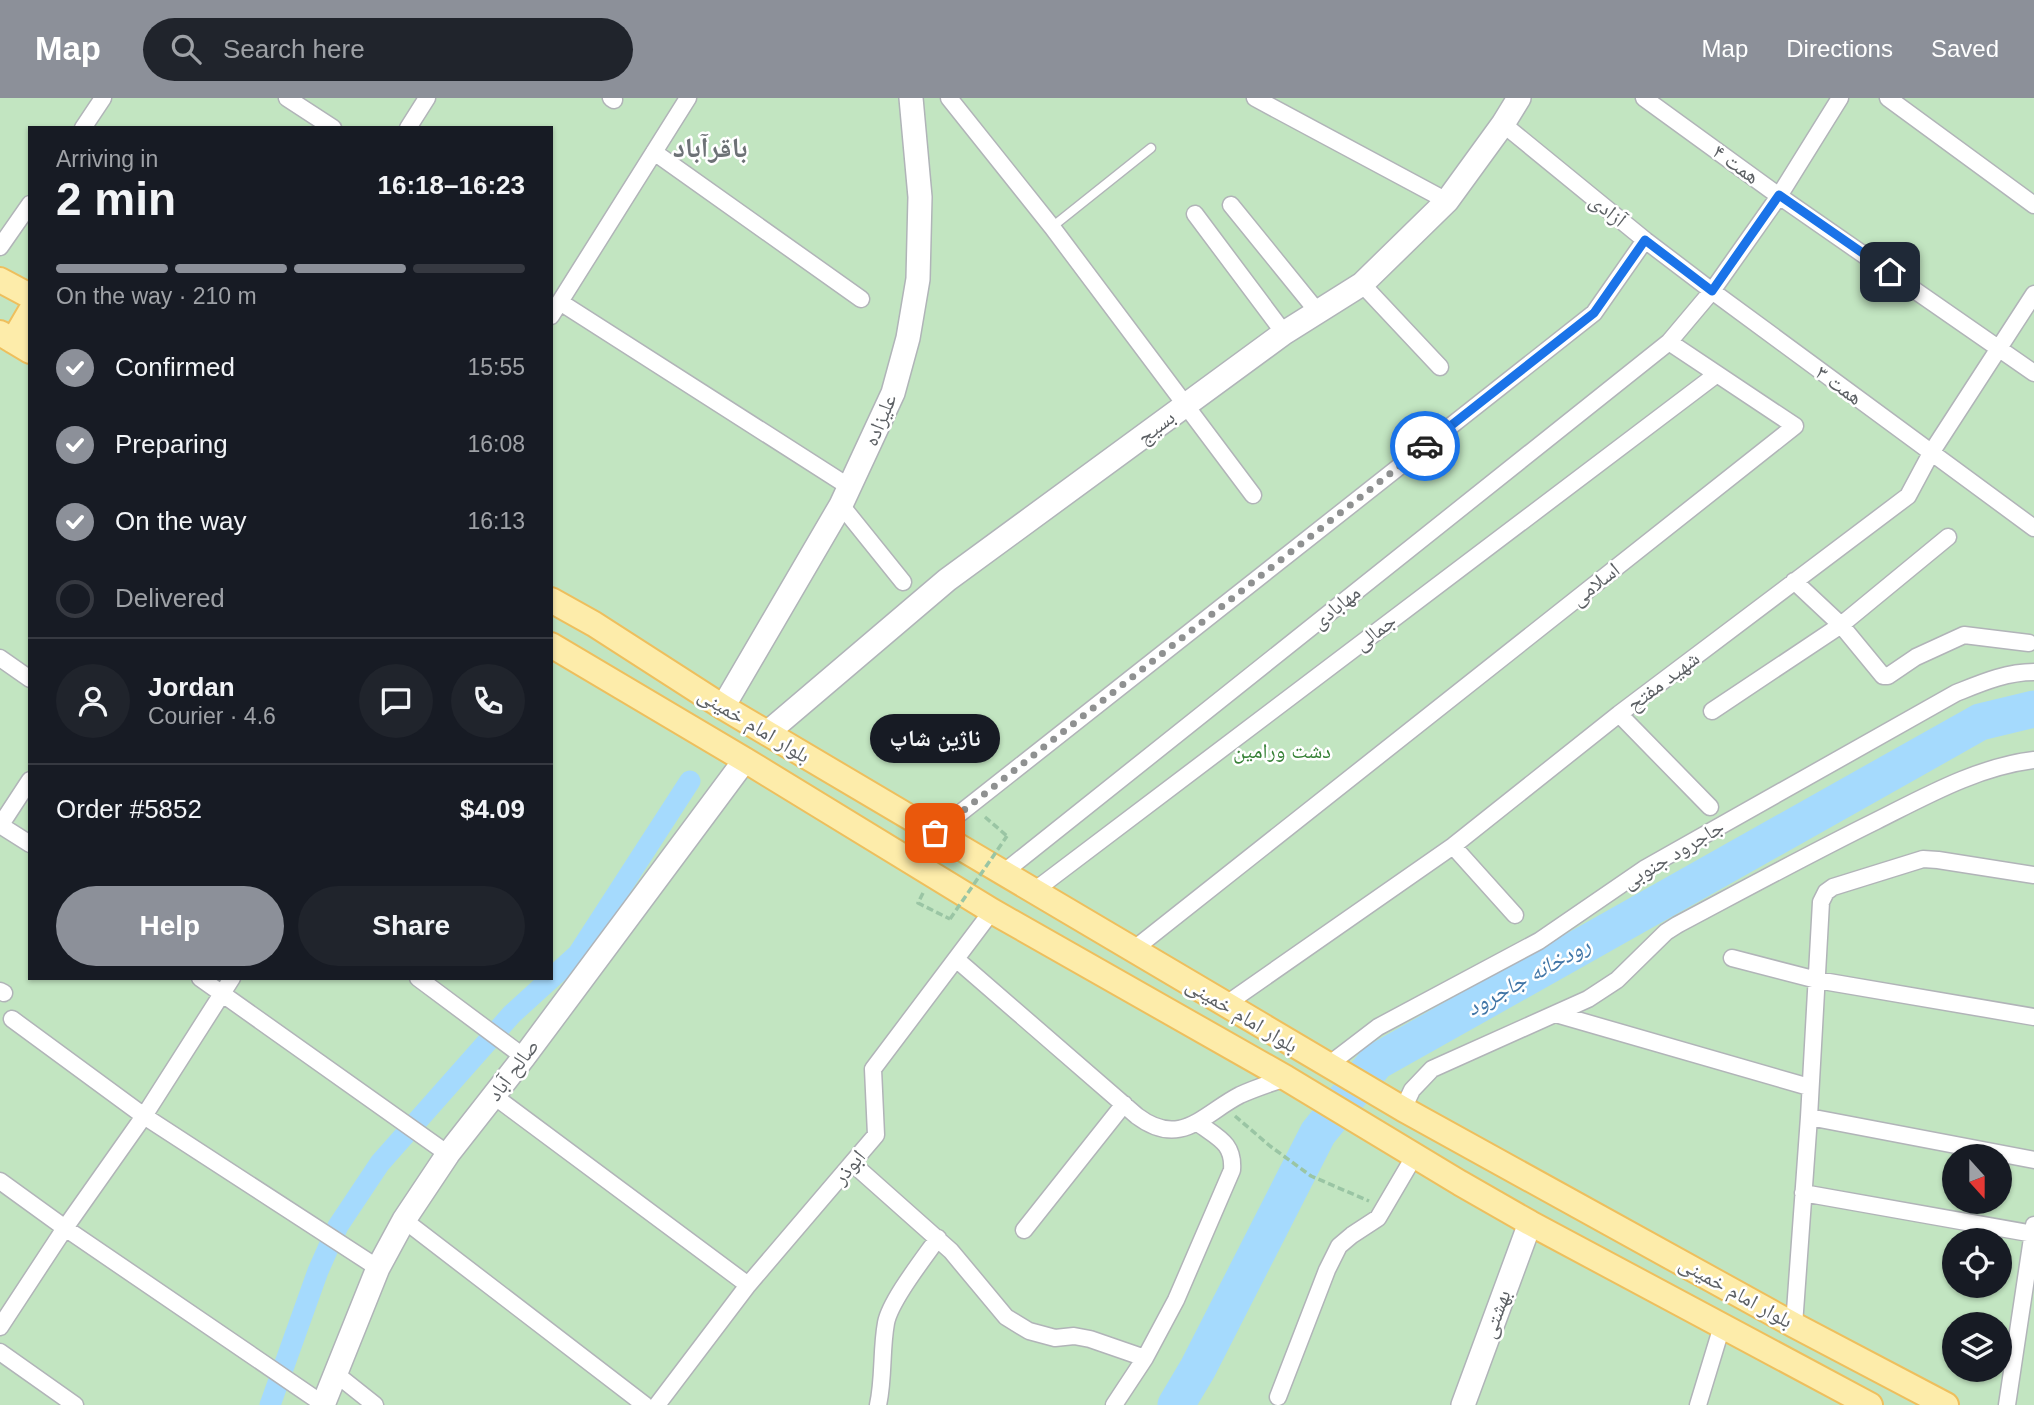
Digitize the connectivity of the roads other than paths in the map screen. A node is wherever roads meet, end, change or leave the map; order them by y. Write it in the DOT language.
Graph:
graph roads {
  1 [pos="103,98"];
  2 [pos="287,98"];
  3 [pos="426,98"];
  4 [pos="688,98"];
  5 [pos="949,98"];
  6 [pos="1255,98"];
  7 [pos="1519,98"];
  8 [pos="1644,98"];
  9 [pos="1840,98"];
  10 [pos="1888,98"];
  11 [pos="913,99"];
  12 [pos="1503,124"];
  13 [pos="84,126"];
  14 [pos="330,126"];
  15 [pos="409,126"];
  16 [pos="1151,148"];
  17 [pos="654,152"];
  18 [pos="1779,195"];
  19 [pos="1447,201"];
  20 [pos="1231,205"];
  21 [pos="2034,205"];
  22 [pos="28,207"];
  23 [pos="1195,214"];
  24 [pos="1052,227"];
  25 [pos="1645,240"];
  26 [pos="0,247"];
  27 [pos="0,280"];
  28 [pos="1362,284"];
  29 [pos="1712,291"];
  30 [pos="2034,294"];
  31 [pos="28,295"];
  32 [pos="861,299"];
  33 [pos="556,309"];
  34 [pos="1317,312"];
  35 [pos="28,316"];
  36 [pos="1284,332"];
  37 [pos="14,342"];
  38 [pos="1669,342"];
  39 [pos="2000,349"];
  40 [pos="1440,368"];
  41 [pos="2034,373"];
  42 [pos="1717,374"];
  43 [pos="1185,404"];
  44 [pos="1931,453"];
  45 [pos="1253,495"];
  46 [pos="846,497"];
  47 [pos="2034,528"];
  48 [pos="1948,537"];
  49 [pos="1794,581"];
  50 [pos="903,582"];
  51 [pos="553,601"];
  52 [pos="1841,625"];
  53 [pos="2029,643"];
  54 [pos="553,646"];
  55 [pos="0,658"];
  56 [pos="2034,672"];
  57 [pos="28,679"];
  58 [pos="723,707"];
  59 [pos="1712,711"];
  60 [pos="1619,714"];
  61 [pos="767,733"];
  62 [pos="745,760"];
  63 [pos="2034,760"];
  64 [pos="28,783"];
  65 [pos="1710,807"];
  66 [pos="0,825"];
  67 [pos="935,833"];
  68 [pos="28,843"];
  69 [pos="1453,846"];
  70 [pos="1003,873"];
  71 [pos="2034,875"];
  72 [pos="1034,891"];
  73 [pos="992,911"];
  74 [pos="1515,915"];
  75 [pos="1133,950"];
  76 [pos="1732,958"];
  77 [pos="956,959"];
  78 [pos="203,980"];
  79 [pos="231,980"];
  80 [pos="421,980"];
  81 [pos="1817,980"];
  82 [pos="222,994"];
  83 [pos="1225,1005"];
  84 [pos="1556,1014"];
  85 [pos="2034,1017"];
  86 [pos="12,1019"];
  87 [pos="524,1057"];
  88 [pos="1319,1061"];
  89 [pos="1286,1078"];
  90 [pos="1810,1087"];
  91 [pos="494,1096"];
  92 [pos="1124,1104"];
  93 [pos="1402,1110"];
  94 [pos="144,1116"];
  95 [pos="1809,1117"];
  96 [pos="1198,1123"];
  97 [pos="448,1154"];
  98 [pos="1415,1154"];
  99 [pos="2034,1160"];
  100 [pos="852,1163"];
  101 [pos="0,1181"];
  102 [pos="1803,1193"];
  103 [pos="404,1220"];
  104 [pos="1530,1223"];
  105 [pos="65,1228"];
  106 [pos="1024,1230"];
  107 [pos="2034,1231"];
  108 [pos="938,1238"];
  109 [pos="378,1268"];
  110 [pos="748,1284"];
  111 [pos="1794,1325"];
  112 [pos="1722,1326"];
  113 [pos="0,1327"];
  114 [pos="0,1352"];
  115 [pos="1145,1358"];
  116 [pos="336,1374"];
  117 [pos="1278,1397"];
  118 [pos="323,1404"];
  119 [pos="75,1405"];
  120 [pos="375,1405"];
  121 [pos="645,1405"];
  122 [pos="657,1405"];
  123 [pos="878,1405"];
  124 [pos="1114,1405"];
  125 [pos="1463,1405"];
  126 [pos="1698,1405"];
  127 [pos="1870,1405"];
  128 [pos="1946,1405"];
  129 [pos="2007,1405"];
  1 -- 13 [label="street"];
  2 -- 14 [label="street"];
  3 -- 15 [label="street"];
  4 -- 17 [label="street"];
  5 -- 24 [label="street"];
  6 -- 19 [label="street"];
  7 -- 12 [label="street, بسیج"];
  8 -- 18 [label="street, همت ۴"];
  9 -- 18 [label="street"];
  10 -- 21 [label="street"];
  11 -- 46 [label="street, علیزاده"];
  12 -- 19 [label="street, بسیج"];
  12 -- 25 [label="street, آزادی"];
  16 -- 24 [label="lane"];
  17 -- 32 [label="street"];
  17 -- 33 [label="street"];
  18 -- 29 [label="street"];
  18 -- 39 [label="street, همت ۴"];
  19 -- 28 [label="street, بسیج"];
  20 -- 34 [label="street"];
  22 -- 26 [label="street"];
  23 -- 36 [label="street"];
  24 -- 43 [label="street"];
  25 -- 29 [label="street, همت ۳"];
  25 -- 67 [label="street, آزادی"];
  27 -- 31 [label="main road"];
  28 -- 34 [label="street, بسیج"];
  28 -- 40 [label="street"];
  29 -- 38 [label="street"];
  29 -- 44 [label="street, همت ۳"];
  30 -- 39 [label="street, شهید مفتح"];
  33 -- 46 [label="street"];
  34 -- 36 [label="street, بسیج"];
  35 -- 37 [label="main road"];
  36 -- 43 [label="street, بسیج"];
  38 -- 42 [label="street, اسلامی"];
  38 -- 70 [label="street, مهابادی"];
  39 -- 41 [label="street, همت ۴"];
  39 -- 44 [label="street, شهید مفتح"];
  42 -- 72 [label="street, جمالی"];
  42 -- 75 [label="street, اسلامی"];
  43 -- 45 [label="street"];
  43 -- 61 [label="street, بسیج"];
  44 -- 47 [label="street, همت ۳"];
  44 -- 49 [label="street, شهید مفتح"];
  46 -- 50 [label="street"];
  46 -- 58 [label="street, علیزاده"];
  48 -- 52 [label="street"];
  49 -- 52 [label="street"];
  49 -- 60 [label="street, شهید مفتح"];
  51 -- 58 [label="main road, بلوار امام خمینی"];
  52 -- 53 [label="street"];
  52 -- 59 [label="street"];
  54 -- 62 [label="main road, بلوار امام خمینی"];
  55 -- 57 [label="street"];
  56 -- 88 [label="street, جاجرود جنوبی"];
  58 -- 61 [label="main road, بلوار امام خمینی"];
  60 -- 65 [label="street"];
  60 -- 69 [label="street, شهید مفتح"];
  61 -- 67 [label="main road, بلوار امام خمینی"];
  62 -- 73 [label="main road, بلوار امام خمینی"];
  62 -- 87 [label="street, صالح آباد"];
  63 -- 84 [label="street"];
  64 -- 66 [label="street"];
  66 -- 68 [label="street"];
  67 -- 70 [label="main road, بلوار امام خمینی"];
  69 -- 74 [label="street"];
  69 -- 83 [label="street, شهید مفتح"];
  70 -- 72 [label="main road, بلوار امام خمینی"];
  71 -- 81 [label="street"];
  72 -- 75 [label="main road, بلوار امام خمینی"];
  73 -- 77 [label="street, ابوذر"];
  73 -- 89 [label="main road, بلوار امام خمینی"];
  75 -- 83 [label="main road, بلوار امام خمینی"];
  76 -- 81 [label="street"];
  77 -- 92 [label="street"];
  77 -- 100 [label="street, ابوذر"];
  78 -- 82 [label="street"];
  79 -- 82 [label="street"];
  80 -- 87 [label="street"];
  81 -- 85 [label="street"];
  81 -- 90 [label="street"];
  82 -- 94 [label="street"];
  82 -- 97 [label="street"];
  83 -- 88 [label="main road, بلوار امام خمینی"];
  84 -- 90 [label="street"];
  84 -- 93 [label="street"];
  86 -- 94 [label="street"];
  87 -- 91 [label="street, صالح آباد"];
  88 -- 93 [label="main road, بلوار امام خمینی"];
  89 -- 96 [label="street"];
  89 -- 98 [label="main road, بلوار امام خمینی"];
  90 -- 95 [label="street"];
  91 -- 97 [label="street, صالح آباد"];
  91 -- 110 [label="street"];
  92 -- 96 [label="street"];
  92 -- 106 [label="street"];
  93 -- 111 [label="main road, بلوار امام خمینی"];
  94 -- 105 [label="street"];
  94 -- 109 [label="street"];
  95 -- 99 [label="street"];
  95 -- 102 [label="street"];
  96 -- 115 [label="street"];
  97 -- 103 [label="street, صالح آباد"];
  98 -- 104 [label="main road, بلوار امام خمینی"];
  98 -- 117 [label="street"];
  100 -- 108 [label="street"];
  100 -- 110 [label="street, ابوذر"];
  101 -- 105 [label="street"];
  102 -- 107 [label="street"];
  102 -- 111 [label="street"];
  103 -- 109 [label="street, صالح آباد"];
  103 -- 121 [label="street"];
  104 -- 112 [label="main road, بلوار امام خمینی"];
  104 -- 125 [label="street, بهشتی"];
  105 -- 113 [label="street"];
  105 -- 118 [label="street"];
  107 -- 129 [label="street"];
  108 -- 115 [label="street"];
  108 -- 123 [label="street"];
  109 -- 116 [label="street, صالح آباد"];
  110 -- 122 [label="street, ابوذر"];
  111 -- 128 [label="main road, بلوار امام خمینی"];
  112 -- 126 [label="street"];
  112 -- 127 [label="main road, بلوار امام خمینی"];
  114 -- 119 [label="street"];
  115 -- 124 [label="street"];
  116 -- 118 [label="street, صالح آباد"];
  116 -- 120 [label="street"];
}
